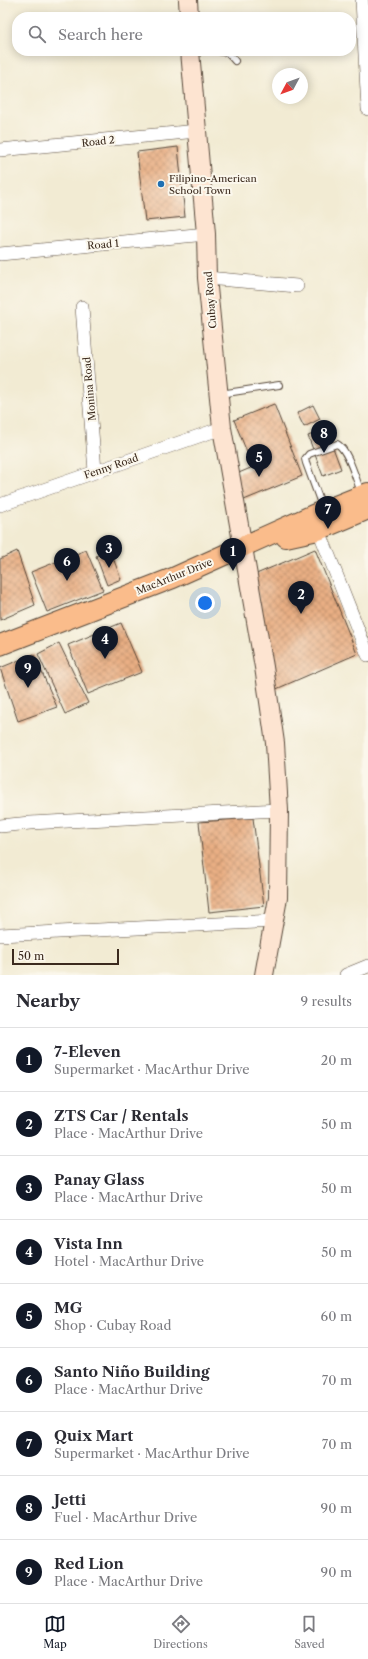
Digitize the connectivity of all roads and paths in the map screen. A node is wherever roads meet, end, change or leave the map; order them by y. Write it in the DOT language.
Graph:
graph roads {
  1 [pos="188,0"];
  2 [pos="362,0"];
  3 [pos="189,12"];
  4 [pos="190,56"];
  5 [pos="231,56"];
  6 [pos="235,61"];
  7 [pos="368,109"];
  8 [pos="197,131"];
  9 [pos="0,150"];
  10 [pos="206,234"];
  11 [pos="0,254"];
  12 [pos="207,278"];
  13 [pos="297,286"];
  14 [pos="82,307"];
  15 [pos="278,386"];
  16 [pos="218,394"];
  17 [pos="222,428"];
  18 [pos="95,471"];
  19 [pos="366,499"];
  20 [pos="0,505"];
  21 [pos="318,519"];
  22 [pos="243,547"];
  23 [pos="0,645"];
  24 [pos="368,656"];
  25 [pos="279,810"];
  26 [pos="0,826"];
  27 [pos="274,921"];
  28 [pos="0,935"];
  29 [pos="368,966"];
  30 [pos="264,975"];
  31 [pos="346,975"];
  1 -- 3 [label="street"];
  2 -- 7 [label="street"];
  4 -- 8 [label="street, Cubay Road"];
  5 -- 6 [label="lane"];
  8 -- 9 [label="street, Road 2"];
  8 -- 10 [label="street, Cubay Road"];
  10 -- 11 [label="street, Road 1"];
  10 -- 12 [label="street, Cubay Road"];
  12 -- 13 [label="street"];
  12 -- 16 [label="street, Cubay Road"];
  14 -- 18 [label="street, Monina Road"];
  15 -- 16 [label="lane"];
  16 -- 17 [label="street, Cubay Road"];
  17 -- 18 [label="street, Fenny Road"];
  17 -- 22 [label="street, Cubay Road"];
  18 -- 20 [label="street, Fenny Road"];
  19 -- 21 [label="main road"];
  19 -- 21 [label="lane"];
  21 -- 22 [label="main road, MacArthur Drive"];
  21 -- 24 [label="street"];
  22 -- 23 [label="main road, MacArthur Drive"];
  22 -- 25 [label="street, Cubay Road"];
  25 -- 26 [label="street"];
  25 -- 27 [label="street, Cubay Road"];
  27 -- 28 [label="street"];
  27 -- 30 [label="street, Cubay Road"];
  29 -- 31 [label="street"];
}
